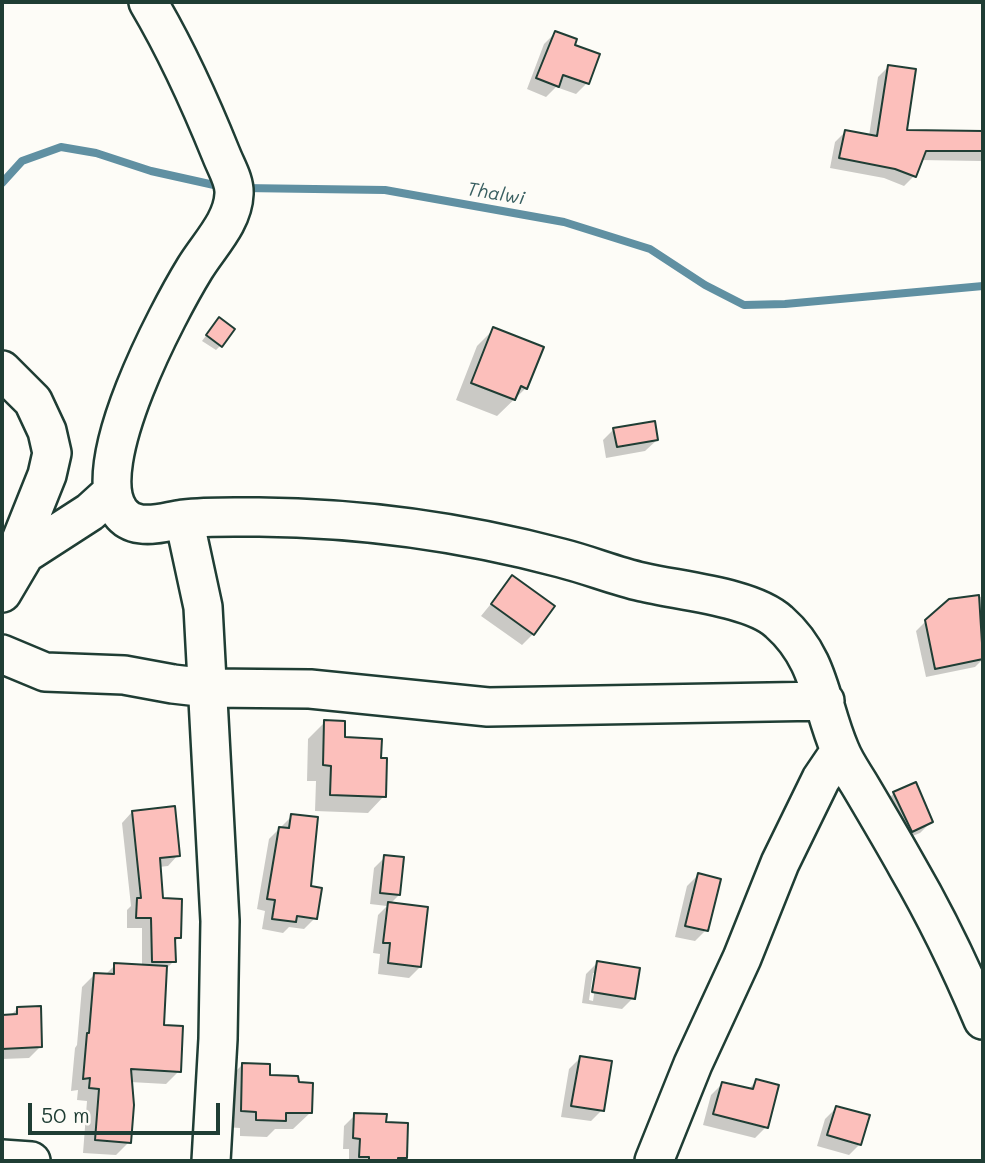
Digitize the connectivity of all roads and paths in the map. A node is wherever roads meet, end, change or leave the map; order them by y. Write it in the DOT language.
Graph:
graph roads {
  1 [pos="148,2"];
  2 [pos="2,370"];
  3 [pos="112,492"];
  4 [pos="184,519"];
  5 [pos="14,555"];
  6 [pos="2,593"];
  7 [pos="2,654"];
  8 [pos="208,688"];
  9 [pos="825,701"];
  10 [pos="840,751"];
  11 [pos="983,1020"];
  12 [pos="2,1159"];
  13 [pos="31,1161"];
  14 [pos="211,1161"];
  15 [pos="654,1161"];
  1 -- 3 [label="street"];
  2 -- 5 [label="street"];
  3 -- 4 [label="street"];
  3 -- 5 [label="street"];
  4 -- 8 [label="street"];
  4 -- 9 [label="street"];
  5 -- 6 [label="street"];
  7 -- 8 [label="street"];
  8 -- 9 [label="street"];
  8 -- 14 [label="street"];
  9 -- 10 [label="street"];
  10 -- 11 [label="street"];
  10 -- 15 [label="street"];
  12 -- 13 [label="street"];
}
